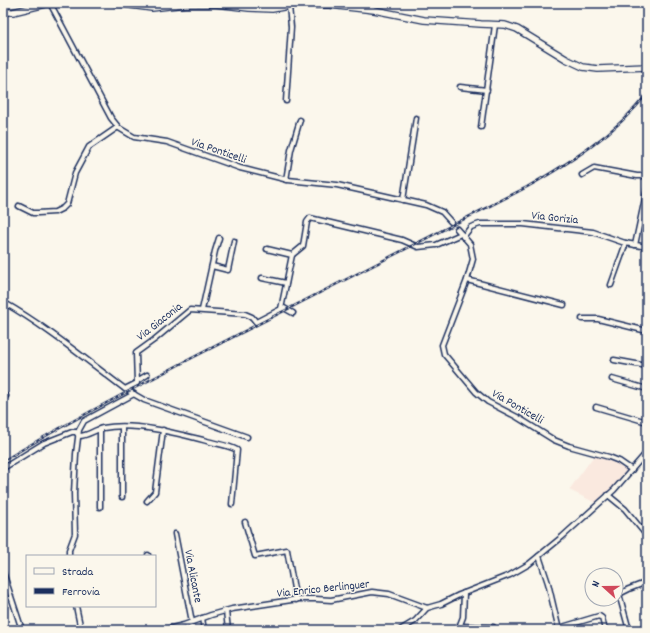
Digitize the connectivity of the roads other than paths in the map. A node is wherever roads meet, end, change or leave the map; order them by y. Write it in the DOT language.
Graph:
graph roads {
  1 [pos="50,3"];
  2 [pos="115,3"];
  3 [pos="373,3"];
  4 [pos="281,5"];
  5 [pos="289,6"];
  6 [pos="371,10"];
  7 [pos="3,12"];
  8 [pos="496,25"];
  9 [pos="647,67"];
  10 [pos="460,87"];
  11 [pos="487,90"];
  12 [pos="286,101"];
  13 [pos="416,118"];
  14 [pos="300,120"];
  15 [pos="118,127"];
  16 [pos="481,127"];
  17 [pos="582,175"];
  18 [pos="647,176"];
  19 [pos="286,180"];
  20 [pos="647,189"];
  21 [pos="403,200"];
  22 [pos="19,206"];
  23 [pos="451,222"];
  24 [pos="457,229"];
  25 [pos="462,236"];
  26 [pos="219,238"];
  27 [pos="234,241"];
  28 [pos="626,243"];
  29 [pos="635,245"];
  30 [pos="647,247"];
  31 [pos="267,250"];
  32 [pos="292,255"];
  33 [pos="212,266"];
  34 [pos="262,278"];
  35 [pos="467,280"];
  36 [pos="286,284"];
  37 [pos="611,285"];
  38 [pos="3,302"];
  39 [pos="564,305"];
  40 [pos="281,309"];
  41 [pos="202,310"];
  42 [pos="293,313"];
  43 [pos="582,319"];
  44 [pos="647,332"];
  45 [pos="614,360"];
  46 [pos="647,366"];
  47 [pos="146,375"];
  48 [pos="612,379"];
  49 [pos="137,381"];
  50 [pos="125,389"];
  51 [pos="647,389"];
  52 [pos="134,394"];
  53 [pos="596,406"];
  54 [pos="647,422"];
  55 [pos="122,427"];
  56 [pos="100,429"];
  57 [pos="163,430"];
  58 [pos="79,436"];
  59 [pos="247,437"];
  60 [pos="647,452"];
  61 [pos="3,470"];
  62 [pos="632,470"];
  63 [pos="608,496"];
  64 [pos="122,497"];
  65 [pos="148,501"];
  66 [pos="232,504"];
  67 [pos="100,507"];
  68 [pos="245,522"];
  69 [pos="176,534"];
  70 [pos="647,536"];
  71 [pos="70,555"];
  72 [pos="539,556"];
  73 [pos="3,572"];
  74 [pos="647,582"];
  75 [pos="464,593"];
  76 [pos="296,600"];
  77 [pos="76,607"];
  78 [pos="428,608"];
  79 [pos="226,611"];
  80 [pos="202,618"];
  81 [pos="192,622"];
  82 [pos="493,627"];
  83 [pos="459,628"];
  84 [pos="559,629"];
  85 [pos="22,630"];
  86 [pos="82,630"];
  87 [pos="163,630"];
  88 [pos="204,630"];
  89 [pos="228,630"];
  90 [pos="400,630"];
  91 [pos="605,630"];
  92 [pos="629,630"];
  1 -- 7 [label="street"];
  1 -- 15 [label="street, Via Ponticelli"];
  2 -- 4 [label="street"];
  3 -- 6 [label="street"];
  4 -- 5 [label="street"];
  5 -- 6 [label="street"];
  5 -- 12 [label="street"];
  6 -- 8 [label="street"];
  8 -- 9 [label="street"];
  8 -- 11 [label="street"];
  10 -- 11 [label="street"];
  11 -- 16 [label="street"];
  13 -- 21 [label="street"];
  14 -- 19 [label="street"];
  15 -- 19 [label="street, Via Ponticelli"];
  15 -- 22 [label="street"];
  17 -- 18 [label="street"];
  19 -- 21 [label="street, Via Ponticelli"];
  20 -- 29 [label="street"];
  21 -- 23 [label="street, Via Ponticelli"];
  24 -- 25 [label="street, Via Ponticelli"];
  25 -- 28 [label="street, Via Gorizia"];
  25 -- 32 [label="street, Via Gorizia"];
  25 -- 35 [label="street, Via Ponticelli"];
  26 -- 33 [label="street"];
  27 -- 33 [label="street"];
  28 -- 29 [label="street, Via Gorizia"];
  28 -- 37 [label="street"];
  29 -- 30 [label="street, Via Gorizia"];
  31 -- 32 [label="street"];
  32 -- 36 [label="street"];
  33 -- 41 [label="street"];
  34 -- 36 [label="street"];
  35 -- 39 [label="street"];
  35 -- 62 [label="street, Via Ponticelli"];
  36 -- 40 [label="street"];
  38 -- 50 [label="street"];
  40 -- 41 [label="street, Via Giaconia"];
  40 -- 42 [label="street"];
  41 -- 49 [label="street, Via Giaconia"];
  43 -- 44 [label="street"];
  45 -- 46 [label="street"];
  47 -- 49 [label="street"];
  48 -- 51 [label="street"];
  49 -- 50 [label="street"];
  50 -- 52 [label="street"];
  52 -- 58 [label="street"];
  52 -- 59 [label="street"];
  53 -- 54 [label="street"];
  55 -- 56 [label="street"];
  55 -- 57 [label="street"];
  55 -- 64 [label="street"];
  56 -- 58 [label="street"];
  56 -- 67 [label="street"];
  57 -- 65 [label="street"];
  57 -- 66 [label="street"];
  58 -- 61 [label="street"];
  58 -- 71 [label="street"];
  60 -- 62 [label="street"];
  62 -- 63 [label="street"];
  63 -- 70 [label="street"];
  63 -- 72 [label="street"];
  68 -- 76 [label="street"];
  69 -- 81 [label="street, Via Alicante"];
  72 -- 75 [label="street"];
  72 -- 84 [label="street"];
  73 -- 85 [label="street"];
  74 -- 92 [label="street"];
  75 -- 78 [label="street"];
  75 -- 83 [label="street"];
  76 -- 78 [label="street, Via Enrico Berlinguer"];
  76 -- 79 [label="street, Via Enrico Berlinguer"];
  77 -- 86 [label="street"];
  78 -- 90 [label="street"];
  79 -- 80 [label="street, Via Enrico Berlinguer"];
  79 -- 89 [label="street"];
  80 -- 81 [label="street, Via Enrico Berlinguer"];
  80 -- 88 [label="street"];
  81 -- 87 [label="street, Via Enrico Berlinguer"];
  82 -- 83 [label="street"];
  84 -- 91 [label="street"];
}
